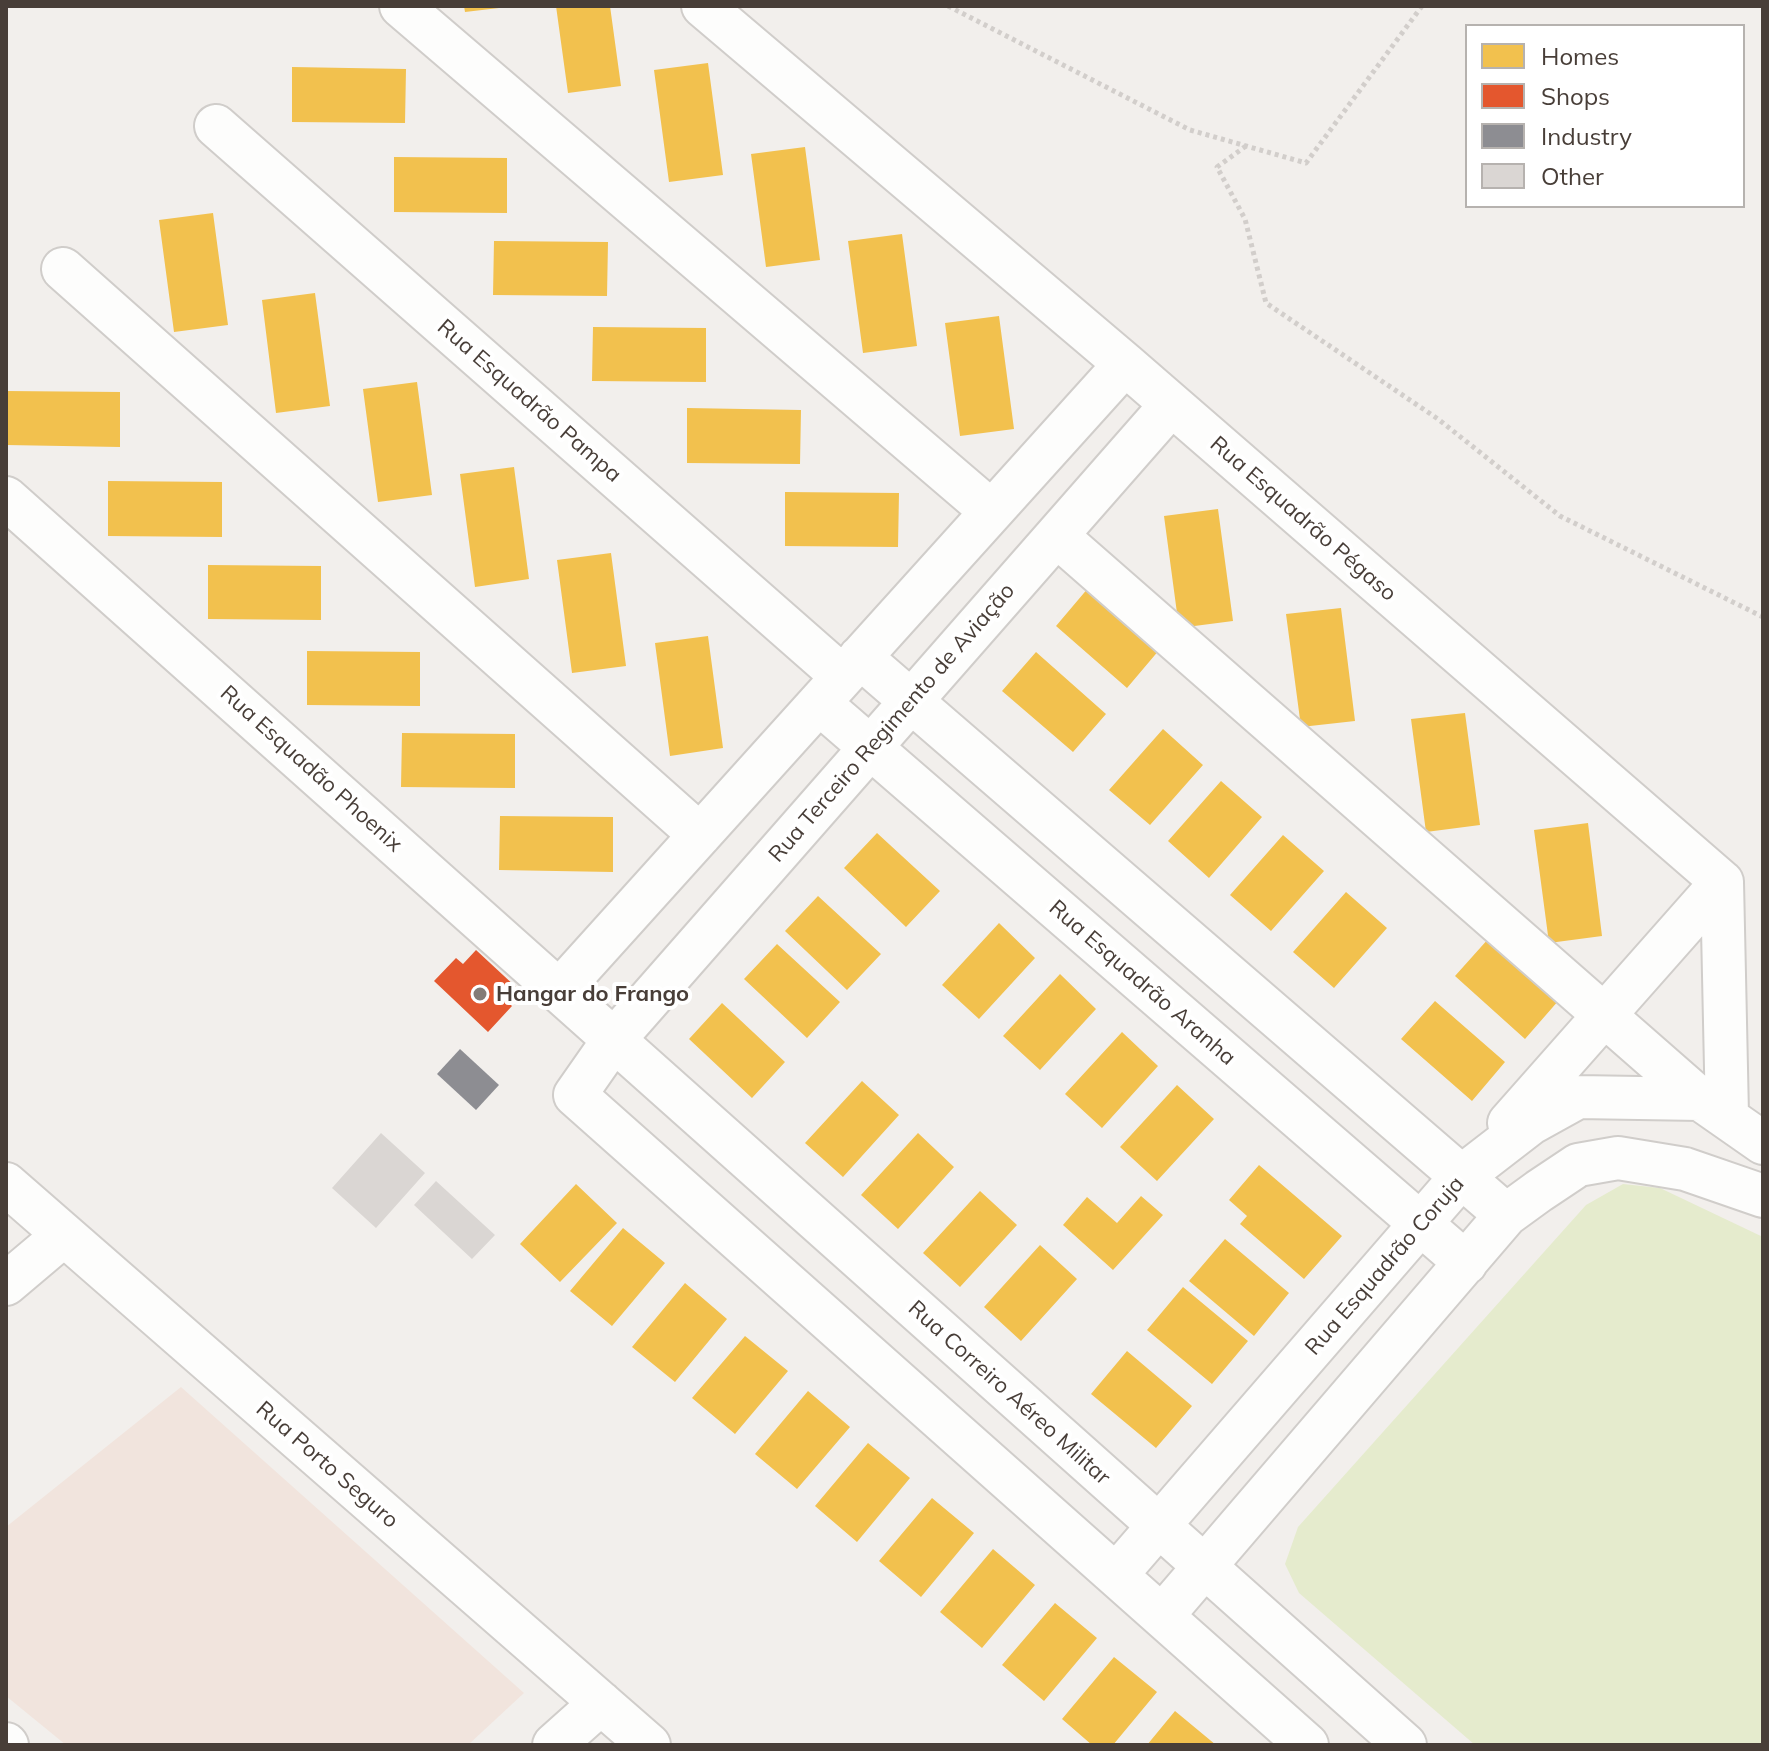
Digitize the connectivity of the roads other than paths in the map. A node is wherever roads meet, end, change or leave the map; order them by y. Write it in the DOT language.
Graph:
graph roads {
  1 [pos="401,6"];
  2 [pos="703,6"];
  3 [pos="216,126"];
  4 [pos="63,269"];
  5 [pos="1125,364"];
  6 [pos="1171,405"];
  7 [pos="6,498"];
  8 [pos="991,511"];
  9 [pos="1057,536"];
  10 [pos="840,679"];
  11 [pos="911,701"];
  12 [pos="870,748"];
  13 [pos="700,835"];
  14 [pos="1722,882"];
  15 [pos="1171,925"];
  16 [pos="1130,972"];
  17 [pos="560,990"];
  18 [pos="1604,1015"];
  19 [pos="612,1042"];
  20 [pos="1713,1107"];
  21 [pos="1763,1143"];
  22 [pos="1461,1177"];
  23 [pos="6,1184"];
  24 [pos="1763,1196"];
  25 [pos="1506,1215"];
  26 [pos="1420,1223"];
  27 [pos="64,1235"];
  28 [pos="852,1255"];
  29 [pos="1466,1263"];
  30 [pos="6,1284"];
  31 [pos="810,1303"];
  32 [pos="913,1308"];
  33 [pos="873,1359"];
  34 [pos="1159,1526"];
  35 [pos="1205,1567"];
  36 [pos="1116,1575"];
  37 [pos="1162,1616"];
  38 [pos="601,1703"];
  39 [pos="554,1745"];
  40 [pos="649,1745"];
  41 [pos="1307,1745"];
  42 [pos="1405,1745"];
  1 -- 8 [label="street"];
  2 -- 5 [label="street, Rua Esquadrão Pégaso"];
  3 -- 10 [label="street, Rua Esquadrão Pampa"];
  4 -- 13 [label="street"];
  5 -- 6 [label="street, Rua Esquadrão Pégaso"];
  5 -- 8 [label="street"];
  6 -- 9 [label="street, Rua Terceiro Regimento de Aviação"];
  6 -- 14 [label="street, Rua Esquadrão Pégaso"];
  7 -- 17 [label="street, Rua Esquadão Phoenix"];
  8 -- 10 [label="street"];
  9 -- 11 [label="street, Rua Terceiro Regimento de Aviação"];
  9 -- 18 [label="street"];
  10 -- 11 [label="street"];
  10 -- 12 [label="street, Rua Esquadrão Aranha"];
  10 -- 13 [label="street"];
  11 -- 12 [label="street, Rua Terceiro Regimento de Aviação"];
  11 -- 15 [label="street"];
  12 -- 16 [label="street, Rua Esquadrão Aranha"];
  12 -- 19 [label="street, Rua Terceiro Regimento de Aviação"];
  13 -- 17 [label="street"];
  14 -- 18 [label="street"];
  14 -- 20 [label="street"];
  15 -- 16 [label="street"];
  15 -- 22 [label="street"];
  16 -- 26 [label="street, Rua Esquadrão Aranha"];
  17 -- 19 [label="street, Rua Esquadão Phoenix"];
  18 -- 20 [label="street"];
  18 -- 22 [label="street"];
  19 -- 28 [label="street, Rua Correiro Aéreo Militar"];
  19 -- 31 [label="street, Rua Terceiro Regimento de Aviação"];
  20 -- 21 [label="street"];
  20 -- 22 [label="street, Rua Esquadrão Coruja"];
  22 -- 25 [label="street"];
  22 -- 26 [label="street, Rua Esquadrão Coruja"];
  23 -- 27 [label="street, Rua Porto Seguro"];
  24 -- 25 [label="street"];
  25 -- 29 [label="street"];
  26 -- 29 [label="street, Rua Esquadrão Aranha"];
  26 -- 34 [label="street, Rua Esquadrão Coruja"];
  27 -- 30 [label="street"];
  27 -- 38 [label="street, Rua Porto Seguro"];
  28 -- 31 [label="street"];
  28 -- 32 [label="street, Rua Correiro Aéreo Militar"];
  29 -- 35 [label="street"];
  31 -- 33 [label="street"];
  32 -- 33 [label="street"];
  32 -- 34 [label="street, Rua Correiro Aéreo Militar"];
  33 -- 36 [label="street"];
  34 -- 35 [label="street, Rua Correiro Aéreo Militar"];
  34 -- 36 [label="street, Rua Esquadrão Coruja"];
  35 -- 37 [label="street"];
  35 -- 42 [label="street, Rua Correiro Aéreo Militar"];
  36 -- 37 [label="street"];
  37 -- 41 [label="street"];
  38 -- 39 [label="street"];
  38 -- 40 [label="street, Rua Porto Seguro"];
}
